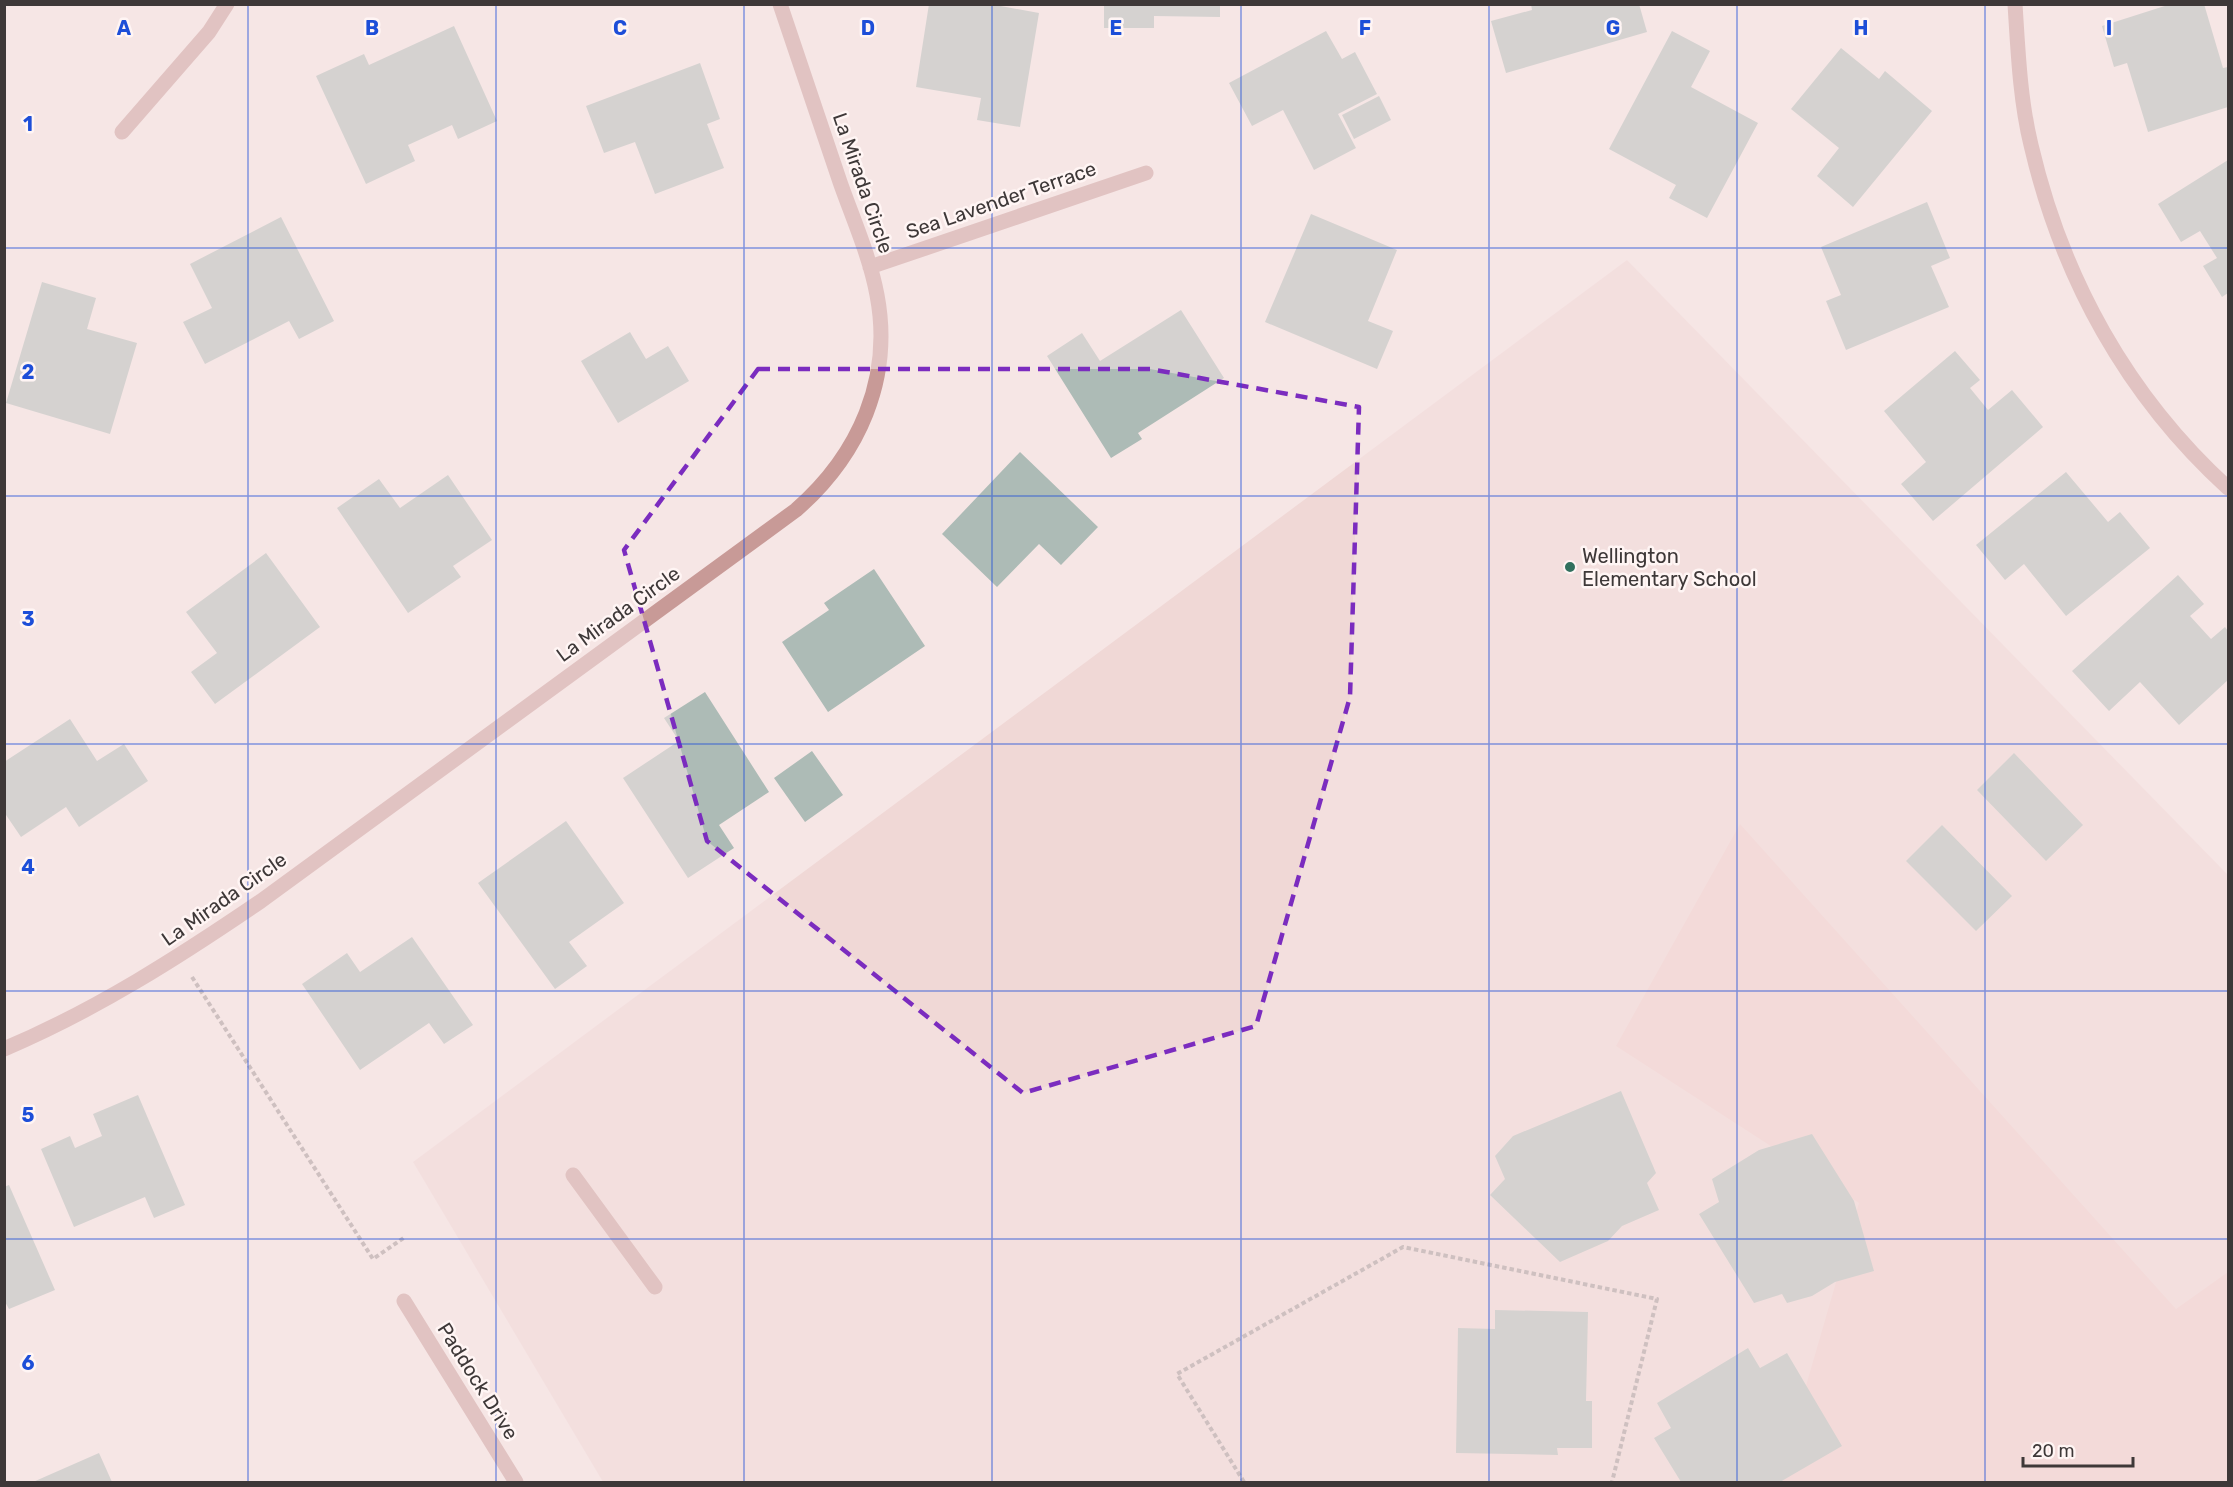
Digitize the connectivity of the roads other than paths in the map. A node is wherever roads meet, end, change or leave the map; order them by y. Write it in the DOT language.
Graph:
graph roads {
  1 [pos="227,4"];
  2 [pos="780,4"];
  3 [pos="2015,4"];
  4 [pos="122,132"];
  5 [pos="1146,173"];
  6 [pos="870,267"];
  7 [pos="2229,488"];
  8 [pos="4,1049"];
  9 [pos="573,1175"];
  10 [pos="655,1287"];
  11 [pos="404,1301"];
  12 [pos="516,1482"];
  1 -- 4 [label="street"];
  2 -- 6 [label="street, La Mirada Circle"];
  3 -- 7 [label="street"];
  5 -- 6 [label="street, Sea Lavender Terrace"];
  6 -- 8 [label="street, La Mirada Circle"];
  9 -- 10 [label="street"];
  11 -- 12 [label="street, Paddock Drive"];
}
